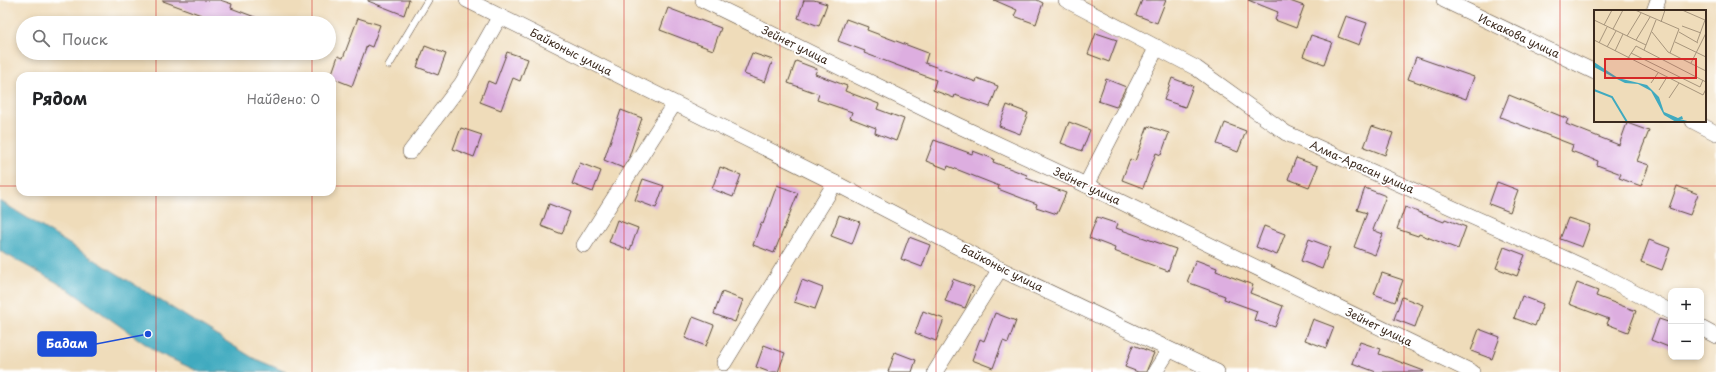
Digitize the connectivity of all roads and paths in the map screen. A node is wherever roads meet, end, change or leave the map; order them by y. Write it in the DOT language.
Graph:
graph roads {
  1 [pos="428,0"];
  2 [pos="467,0"];
  3 [pos="703,0"];
  4 [pos="1066,0"];
  5 [pos="1444,0"];
  6 [pos="1658,0"];
  7 [pos="1654,10"];
  8 [pos="500,16"];
  9 [pos="1157,47"];
  10 [pos="389,65"];
  11 [pos="1594,72"];
  12 [pos="674,104"];
  13 [pos="1695,122"];
  14 [pos="1716,133"];
  15 [pos="410,152"];
  16 [pos="836,183"];
  17 [pos="1086,185"];
  18 [pos="584,245"];
  19 [pos="1000,268"];
  20 [pos="1668,310"];
  21 [pos="1704,330"];
  22 [pos="1716,336"];
  23 [pos="1169,350"];
  24 [pos="724,363"];
  25 [pos="935,372"];
  26 [pos="1155,372"];
  27 [pos="1217,372"];
  28 [pos="1472,372"];
  1 -- 10 [label="lane"];
  2 -- 8 [label="street, Байконыс улица"];
  3 -- 17 [label="street, Зейнет улица"];
  4 -- 9 [label="street, Алма-Арасан улица"];
  5 -- 11 [label="street, Искакова улица"];
  6 -- 7 [label="street"];
  8 -- 12 [label="street, Байконыс улица"];
  8 -- 15 [label="street"];
  9 -- 17 [label="street"];
  9 -- 20 [label="street, Алма-Арасан улица"];
  12 -- 16 [label="street, Байконыс улица"];
  12 -- 18 [label="street"];
  13 -- 14 [label="street"];
  16 -- 19 [label="street, Байконыс улица"];
  16 -- 24 [label="street"];
  17 -- 28 [label="street, Зейнет улица"];
  19 -- 23 [label="street, Байконыс улица"];
  19 -- 25 [label="street"];
  21 -- 22 [label="street"];
  23 -- 26 [label="street"];
  23 -- 27 [label="street, Байконыс улица"];
}
